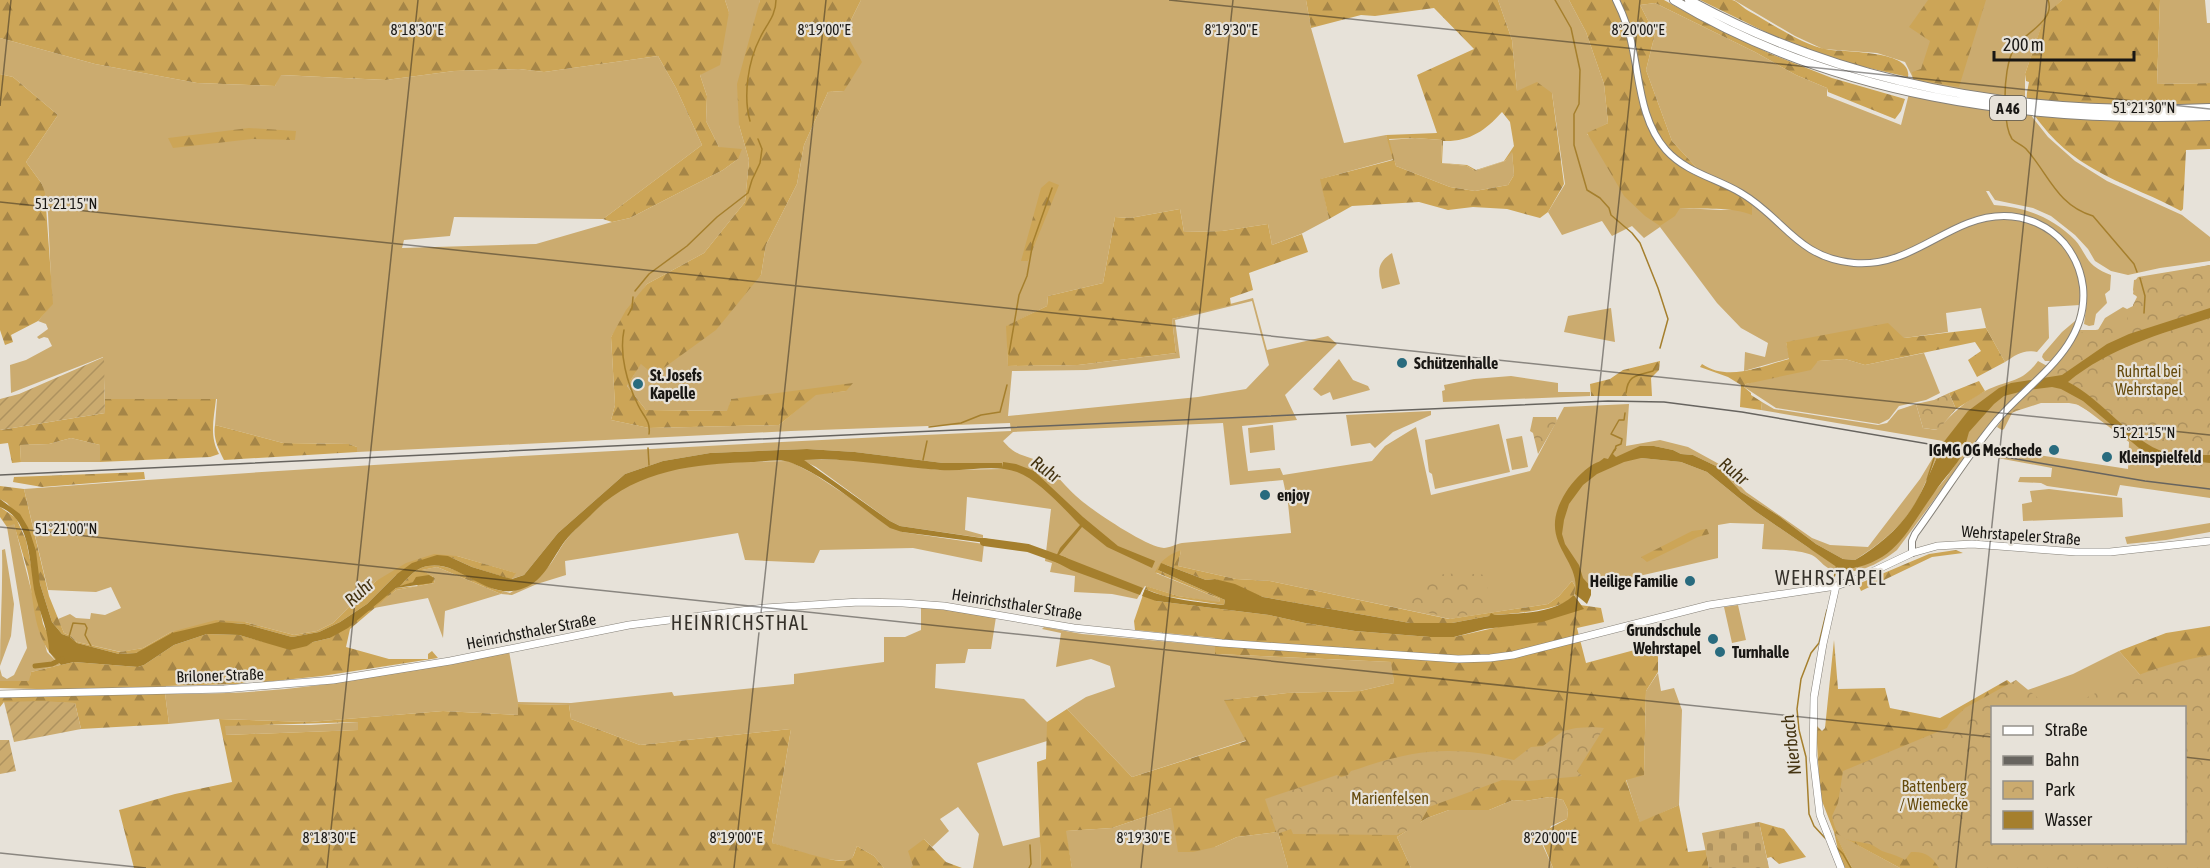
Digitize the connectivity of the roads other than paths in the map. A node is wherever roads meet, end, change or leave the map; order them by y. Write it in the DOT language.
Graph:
graph roads {
  1 [pos="1616,0"];
  2 [pos="1674,0"];
  3 [pos="1689,0"];
  4 [pos="1888,83"];
  5 [pos="2210,108"];
  6 [pos="2210,116"];
  7 [pos="2210,541"];
  8 [pos="1912,553"];
  9 [pos="1836,586"];
  10 [pos="1592,635"];
  11 [pos="440,663"];
  12 [pos="0,694"];
  13 [pos="1841,868"];
  1 -- 8 [label="street"];
  2 -- 4 [label="highway, A 46"];
  3 -- 4 [label="highway, A 46"];
  4 -- 5 [label="highway, A 46"];
  4 -- 6 [label="highway, A 46"];
  7 -- 8 [label="main road, Wehrstapeler Straße"];
  8 -- 9 [label="main road, Wehrstapeler Straße"];
  9 -- 10 [label="main road, Wehrstapeler Straße"];
  9 -- 13 [label="main road"];
  10 -- 11 [label="main road, Heinrichsthaler Straße"];
  11 -- 12 [label="main road, Briloner Straße"];
}
